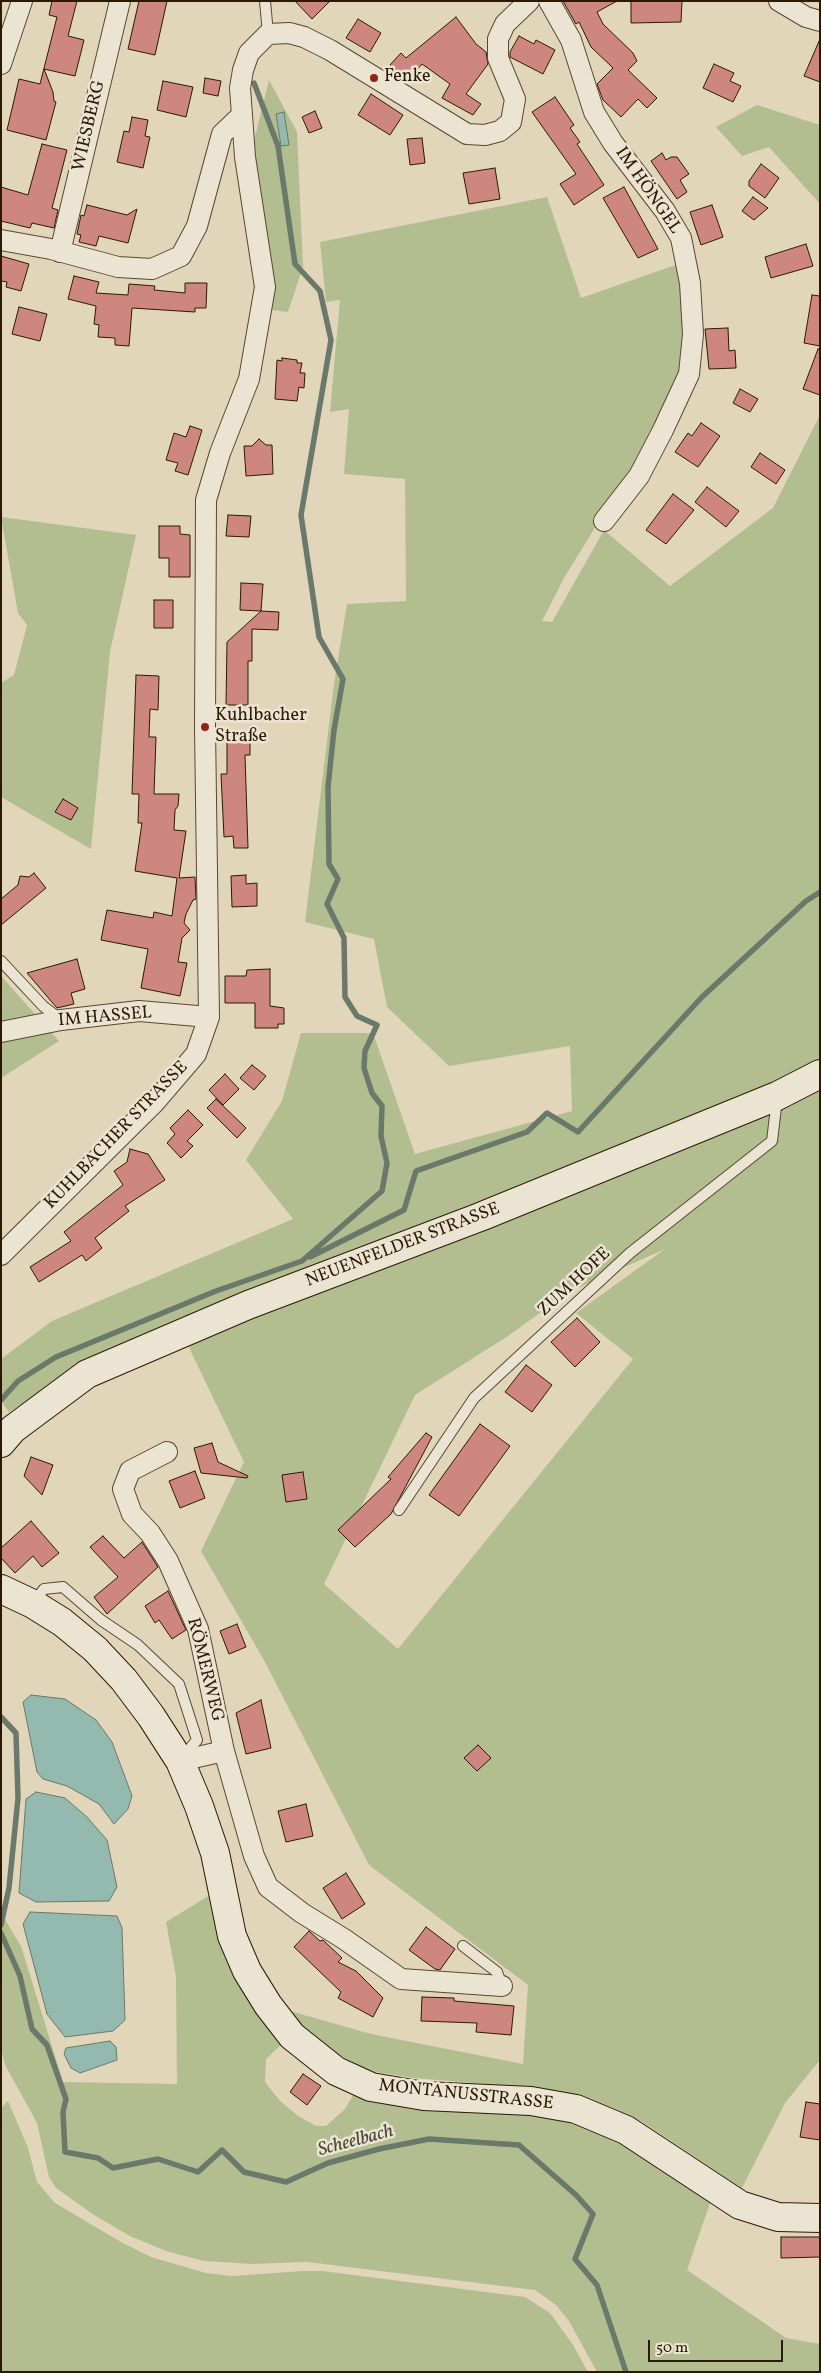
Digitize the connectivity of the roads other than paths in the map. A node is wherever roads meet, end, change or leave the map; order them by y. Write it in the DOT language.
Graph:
graph roads {
  1 [pos="22,1"];
  2 [pos="120,1"];
  3 [pos="265,1"];
  4 [pos="549,1"];
  5 [pos="779,1"];
  6 [pos="517,5"];
  7 [pos="820,21"];
  8 [pos="268,34"];
  9 [pos="1,64"];
  10 [pos="242,115"];
  11 [pos="1,240"];
  12 [pos="60,252"];
  13 [pos="604,521"];
  14 [pos="1,961"];
  15 [pos="209,1017"];
  16 [pos="61,1020"];
  17 [pos="1,1032"];
  18 [pos="820,1074"];
  19 [pos="777,1096"];
  20 [pos="1,1255"];
  21 [pos="1,1443"];
  22 [pos="167,1452"];
  23 [pos="400,1510"];
  24 [pos="1,1589"];
  25 [pos="33,1604"];
  26 [pos="224,1751"];
  27 [pos="180,1761"];
  28 [pos="463,1946"];
  29 [pos="502,1986"];
  30 [pos="820,2218"];
  1 -- 9 [label="street"];
  2 -- 12 [label="street, WIESBERG"];
  3 -- 8 [label="lane"];
  4 -- 13 [label="street, IM HÖNGEL"];
  5 -- 7 [label="street"];
  6 -- 8 [label="street"];
  8 -- 10 [label="street, KUHLBACHER STRASSE"];
  10 -- 12 [label="street"];
  10 -- 15 [label="street, KUHLBACHER STRASSE"];
  11 -- 12 [label="street"];
  14 -- 16 [label="lane"];
  15 -- 16 [label="street, IM HASSEL"];
  15 -- 20 [label="street, KUHLBACHER STRASSE"];
  16 -- 17 [label="street, IM HASSEL"];
  18 -- 19 [label="main road, NEUENFELDER STRASSE"];
  19 -- 21 [label="main road, NEUENFELDER STRASSE"];
  19 -- 23 [label="lane, ZUM HOFE"];
  22 -- 26 [label="street, RÖMERWEG"];
  24 -- 25 [label="main road, MONTANUSSTRASSE"];
  25 -- 27 [label="main road, MONTANUSSTRASSE"];
  25 -- 27 [label="lane"];
  26 -- 27 [label="street"];
  26 -- 29 [label="street, RÖMERWEG"];
  27 -- 30 [label="main road, MONTANUSSTRASSE"];
  28 -- 29 [label="lane"];
}
